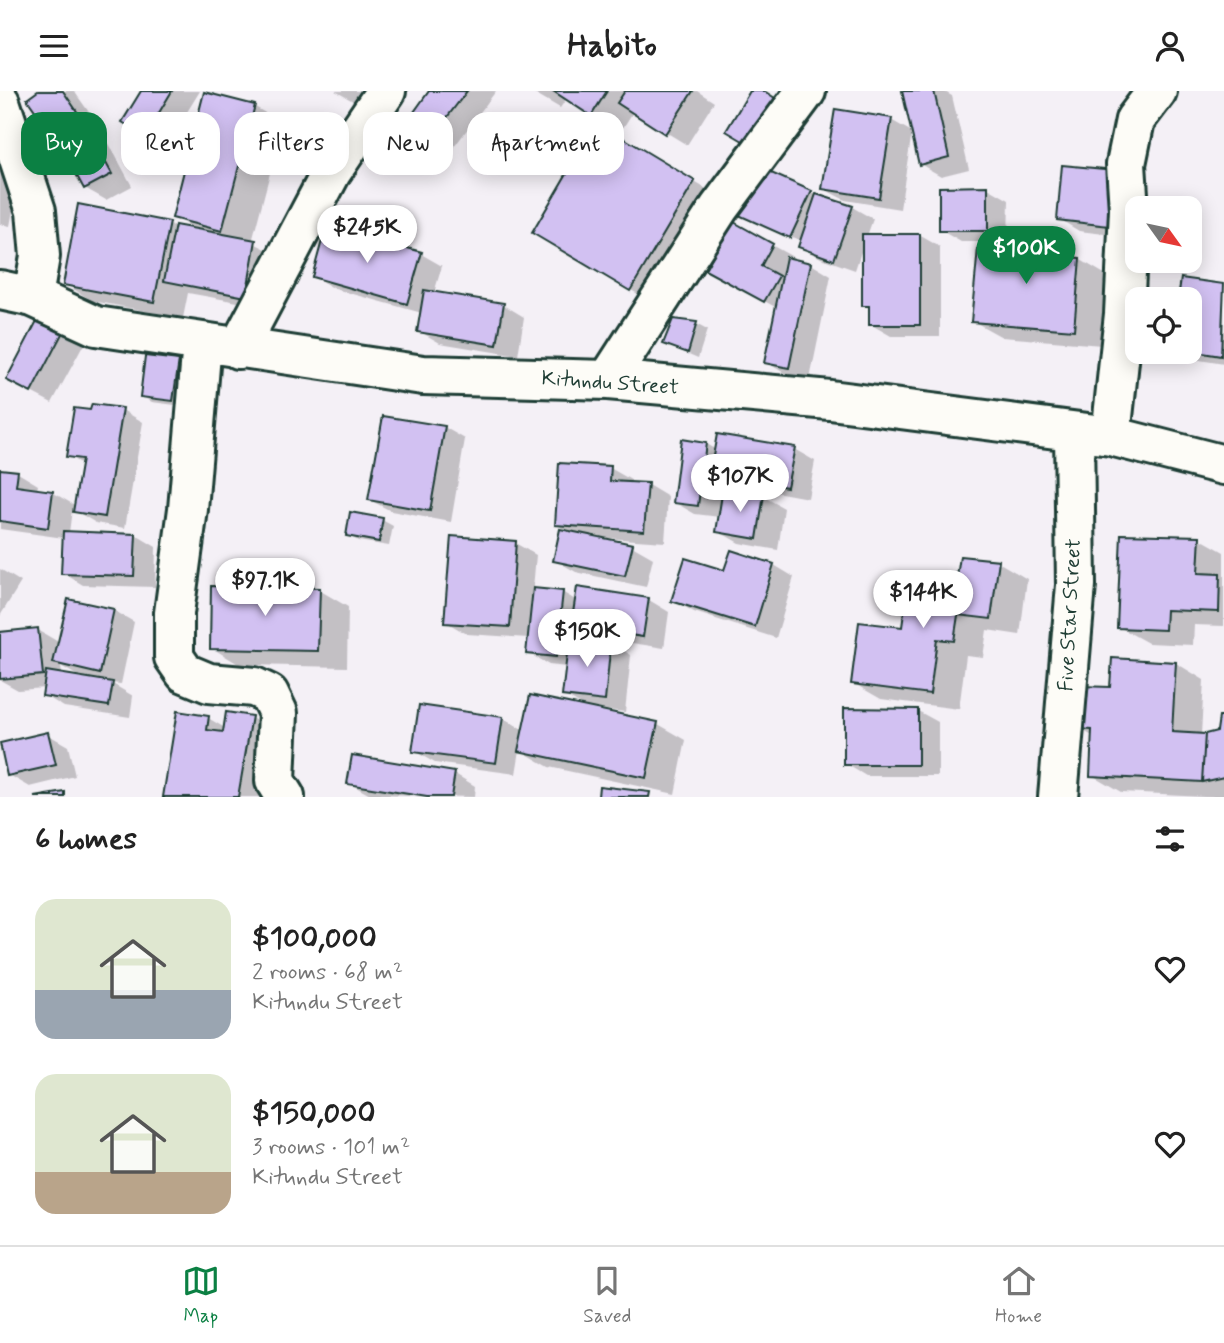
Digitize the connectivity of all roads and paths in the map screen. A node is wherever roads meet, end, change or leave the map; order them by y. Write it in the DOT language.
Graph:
graph roads {
  1 [pos="386,91"];
  2 [pos="806,91"];
  3 [pos="1157,91"];
  4 [pos="0,102"];
  5 [pos="17,294"];
  6 [pos="220,345"];
  7 [pos="608,380"];
  8 [pos="1093,434"];
  9 [pos="1224,465"];
  10 [pos="285,797"];
  11 [pos="1058,797"];
  1 -- 6 [label="street"];
  2 -- 7 [label="street"];
  3 -- 8 [label="street, Five Star Street"];
  4 -- 5 [label="street"];
  5 -- 6 [label="street, Kitundu Street"];
  6 -- 7 [label="street, Kitundu Street"];
  6 -- 10 [label="street"];
  7 -- 8 [label="street, Kitundu Street"];
  8 -- 9 [label="street, Kitundu Street"];
  8 -- 11 [label="street, Five Star Street"];
}
